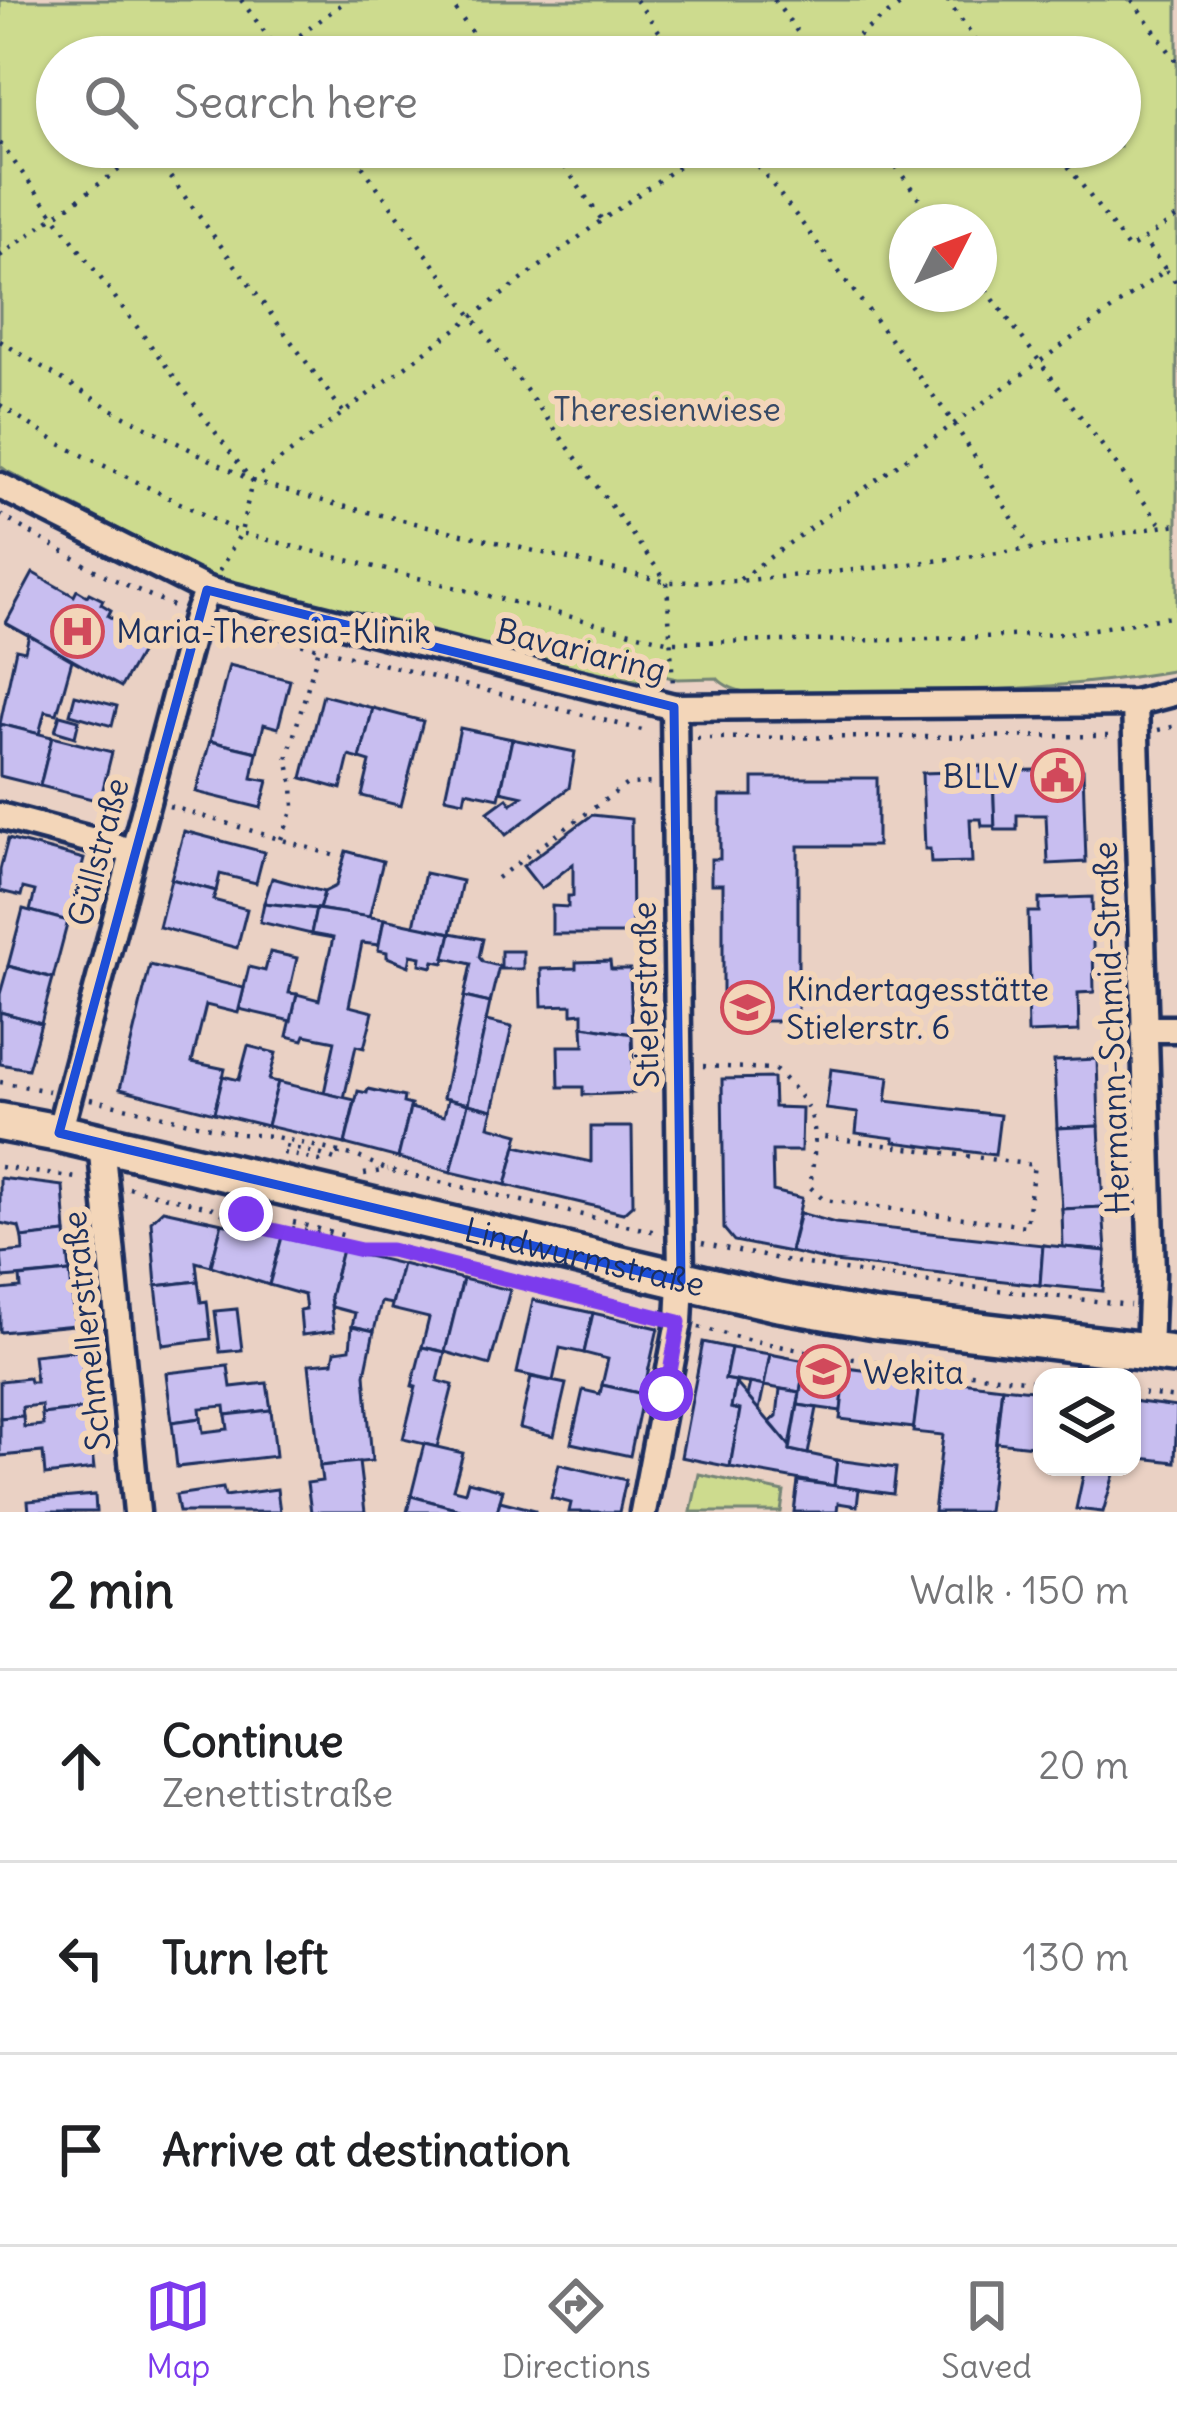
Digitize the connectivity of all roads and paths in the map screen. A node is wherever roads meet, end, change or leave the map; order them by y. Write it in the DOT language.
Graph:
graph roads {
  1 [pos="241,0"];
  2 [pos="346,0"];
  3 [pos="449,0"];
  4 [pos="636,0"];
  5 [pos="773,0"];
  6 [pos="908,0"];
  7 [pos="947,0"];
  8 [pos="1132,0"];
  9 [pos="267,36"];
  10 [pos="302,36"];
  11 [pos="474,36"];
  12 [pos="663,36"];
  13 [pos="800,36"];
  14 [pos="859,36"];
  15 [pos="973,36"];
  16 [pos="1177,38"];
  17 [pos="1166,46"];
  18 [pos="1177,62"];
  19 [pos="0,143"];
  20 [pos="122,168"];
  21 [pos="165,168"];
  22 [pos="363,168"];
  23 [pos="566,168"];
  24 [pos="676,168"];
  25 [pos="760,168"];
  26 [pos="897,168"];
  27 [pos="1069,168"];
  28 [pos="923,204"];
  29 [pos="57,217"];
  30 [pos="1177,217"];
  31 [pos="602,220"];
  32 [pos="1143,239"];
  33 [pos="0,256"];
  34 [pos="1166,270"];
  35 [pos="1177,284"];
  36 [pos="997,305"];
  37 [pos="473,318"];
  38 [pos="0,341"];
  39 [pos="1039,363"];
  40 [pos="0,405"];
  41 [pos="343,412"];
  42 [pos="954,423"];
  43 [pos="252,481"];
  44 [pos="0,486"];
  45 [pos="1177,524"];
  46 [pos="1162,527"];
  47 [pos="241,532"];
  48 [pos="1031,550"];
  49 [pos="736,581"];
  50 [pos="667,582"];
  51 [pos="207,590"];
  52 [pos="1177,616"];
  53 [pos="670,642"];
  54 [pos="319,648"];
  55 [pos="1177,692"];
  56 [pos="1135,703"];
  57 [pos="674,707"];
  58 [pos="674,782"];
  59 [pos="146,799"];
  60 [pos="0,816"];
  61 [pos="281,839"];
  62 [pos="132,850"];
  63 [pos="335,856"];
  64 [pos="497,878"];
  65 [pos="1144,1028"];
  66 [pos="1177,1029"];
  67 [pos="704,1066"];
  68 [pos="0,1082"];
  69 [pos="67,1094"];
  70 [pos="0,1122"];
  71 [pos="58,1133"];
  72 [pos="817,1136"];
  73 [pos="101,1143"];
  74 [pos="339,1151"];
  75 [pos="329,1159"];
  76 [pos="0,1167"];
  77 [pos="105,1182"];
  78 [pos="246,1214"];
  79 [pos="292,1225"];
  80 [pos="255,1226"];
  81 [pos="683,1239"];
  82 [pos="344,1246"];
  83 [pos="682,1281"];
  84 [pos="1151,1308"];
  85 [pos="679,1322"];
  86 [pos="1163,1353"];
  87 [pos="1033,1381"];
  88 [pos="1141,1393"];
  89 [pos="1177,1398"];
  90 [pos="137,1512"];
  91 [pos="643,1512"];
  1 -- 9 [label="path"];
  2 -- 10 [label="path"];
  3 -- 11 [label="path"];
  4 -- 12 [label="path"];
  5 -- 13 [label="path"];
  6 -- 14 [label="path"];
  7 -- 15 [label="path"];
  8 -- 17 [label="path"];
  16 -- 17 [label="path"];
  17 -- 18 [label="path"];
  19 -- 29 [label="path"];
  20 -- 29 [label="path"];
  21 -- 41 [label="path"];
  22 -- 37 [label="path"];
  23 -- 31 [label="path"];
  24 -- 31 [label="path"];
  25 -- 42 [label="path"];
  26 -- 28 [label="path"];
  27 -- 32 [label="path"];
  29 -- 33 [label="path"];
  29 -- 43 [label="path"];
  30 -- 32 [label="path"];
  31 -- 37 [label="path"];
  32 -- 34 [label="path"];
  34 -- 35 [label="path"];
  34 -- 39 [label="path"];
  36 -- 39 [label="path"];
  37 -- 41 [label="path"];
  37 -- 50 [label="path"];
  38 -- 43 [label="path"];
  39 -- 42 [label="path"];
  39 -- 46 [label="path"];
  40 -- 47 [label="path"];
  41 -- 43 [label="path"];
  42 -- 48 [label="path"];
  42 -- 49 [label="path"];
  43 -- 47 [label="path"];
  43 -- 50 [label="path"];
  44 -- 51 [label="street, Bavariaring"];
  45 -- 46 [label="path"];
  46 -- 48 [label="path"];
  47 -- 51 [label="path"];
  47 -- 53 [label="path"];
  48 -- 49 [label="path"];
  49 -- 50 [label="path"];
  50 -- 53 [label="path"];
  51 -- 57 [label="street, Bavariaring"];
  51 -- 59 [label="street, Güllstraße"];
  52 -- 53 [label="path"];
  53 -- 57 [label="path"];
  54 -- 61 [label="path"];
  55 -- 56 [label="street, Bavariaring"];
  56 -- 57 [label="street, Bavariaring"];
  56 -- 65 [label="street, Hermann-Schmid-Straße"];
  57 -- 58 [label="street, Stielerstraße"];
  58 -- 64 [label="path"];
  58 -- 81 [label="street, Stielerstraße"];
  59 -- 61 [label="path"];
  59 -- 62 [label="street, Güllstraße"];
  60 -- 62 [label="street"];
  61 -- 63 [label="path"];
  62 -- 69 [label="street, Güllstraße"];
  65 -- 66 [label="street"];
  65 -- 84 [label="street, Hermann-Schmid-Straße"];
  67 -- 72 [label="path"];
  68 -- 69 [label="path"];
  69 -- 71 [label="street, Güllstraße"];
  69 -- 74 [label="path"];
  70 -- 71 [label="main road, Lindwurmstraße"];
  71 -- 73 [label="main road, Lindwurmstraße"];
  72 -- 72 [label="path"];
  73 -- 77 [label="street, Schmellerstraße"];
  73 -- 83 [label="main road, Lindwurmstraße"];
  74 -- 75 [label="path"];
  74 -- 81 [label="path"];
  75 -- 75 [label="path"];
  76 -- 77 [label="path"];
  77 -- 80 [label="path"];
  77 -- 90 [label="street, Schmellerstraße"];
  78 -- 80 [label="path"];
  79 -- 82 [label="path"];
  80 -- 82 [label="path"];
  81 -- 83 [label="street, Stielerstraße"];
  81 -- 84 [label="path"];
  82 -- 85 [label="path"];
  83 -- 85 [label="street, Stielerstraße"];
  83 -- 86 [label="main road, Lindwurmstraße"];
  84 -- 86 [label="street, Hermann-Schmid-Straße"];
  85 -- 87 [label="path"];
  85 -- 91 [label="street, Stielerstraße"];
  88 -- 89 [label="path"];
}
